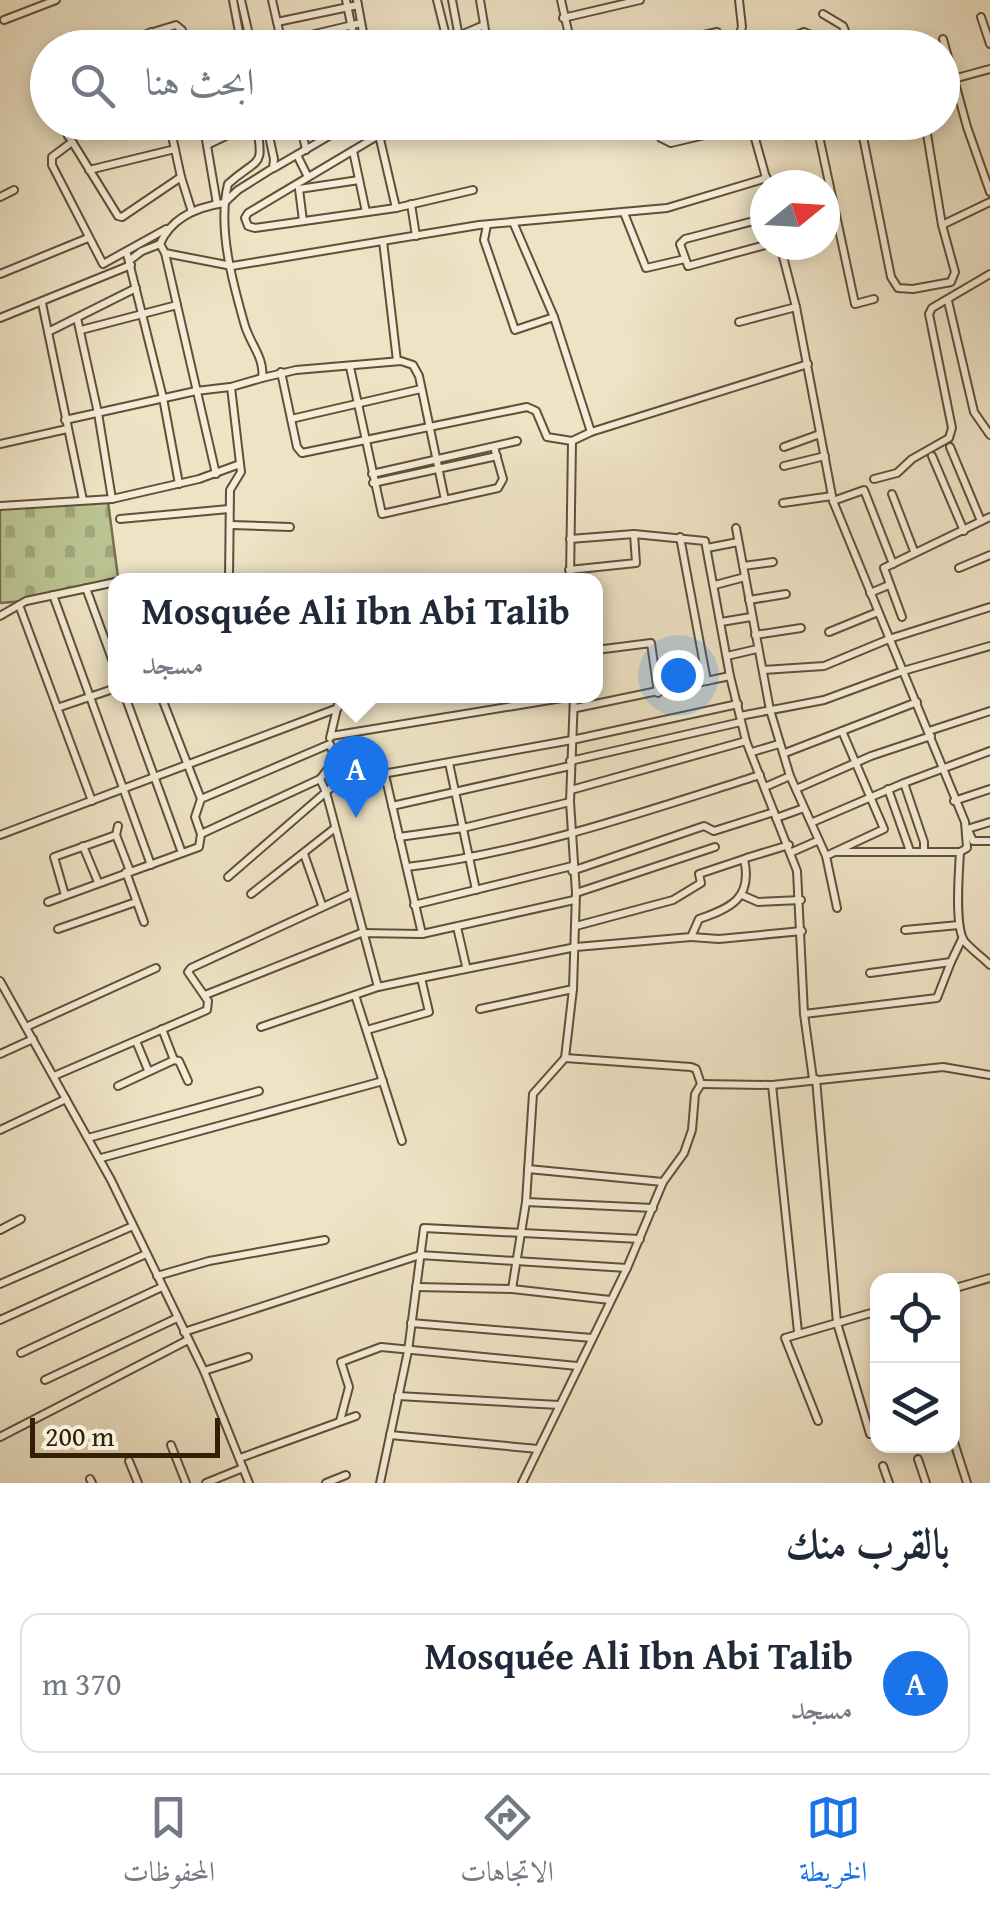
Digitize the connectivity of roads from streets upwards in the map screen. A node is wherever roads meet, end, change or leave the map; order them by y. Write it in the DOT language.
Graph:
graph roads {
  1 [pos="56,0"];
  2 [pos="233,0"];
  3 [pos="242,0"];
  4 [pos="272,0"];
  5 [pos="437,0"];
  6 [pos="452,0"];
  7 [pos="480,0"];
  8 [pos="560,0"];
  9 [pos="640,0"];
  10 [pos="740,0"];
  11 [pos="357,2"];
  12 [pos="622,2"];
  13 [pos="347,4"];
  14 [pos="823,14"];
  15 [pos="982,17"];
  16 [pos="563,18"];
  17 [pos="4,20"];
  18 [pos="277,22"];
  19 [pos="361,23"];
  20 [pos="351,24"];
  21 [pos="484,25"];
  22 [pos="239,30"];
  23 [pos="248,30"];
  24 [pos="278,30"];
  25 [pos="332,30"];
  26 [pos="352,30"];
  27 [pos="362,30"];
  28 [pos="444,30"];
  29 [pos="458,30"];
  30 [pos="474,30"];
  31 [pos="485,30"];
  32 [pos="567,30"];
  33 [pos="741,30"];
  34 [pos="845,30"];
  35 [pos="990,44"];
  36 [pos="990,68"];
  37 [pos="960,76"];
  38 [pos="960,97"];
  39 [pos="69,140"];
  40 [pos="71,140"];
  41 [pos="173,140"];
  42 [pos="207,140"];
  43 [pos="217,140"];
  44 [pos="259,140"];
  45 [pos="268,140"];
  46 [pos="304,140"];
  47 [pos="322,140"];
  48 [pos="371,140"];
  49 [pos="380,140"];
  50 [pos="757,140"];
  51 [pos="820,140"];
  52 [pos="864,140"];
  53 [pos="927,140"];
  54 [pos="208,144"];
  55 [pos="175,150"];
  56 [pos="306,150"];
  57 [pos="353,151"];
  58 [pos="296,155"];
  59 [pos="272,168"];
  60 [pos="89,170"];
  61 [pos="765,170"];
  62 [pos="308,177"];
  63 [pos="180,178"];
  64 [pos="359,180"];
  65 [pos="299,186"];
  66 [pos="750,187"];
  67 [pos="14,190"];
  68 [pos="473,190"];
  69 [pos="990,192"];
  70 [pos="0,197"];
  71 [pos="990,202"];
  72 [pos="220,204"];
  73 [pos="411,204"];
  74 [pos="396,208"];
  75 [pos="192,212"];
  76 [pos="366,212"];
  77 [pos="624,213"];
  78 [pos="303,221"];
  79 [pos="514,222"];
  80 [pos="750,222"];
  81 [pos="487,225"];
  82 [pos="942,226"];
  83 [pos="166,229"];
  84 [pos="416,236"];
  85 [pos="88,238"];
  86 [pos="383,241"];
  87 [pos="160,244"];
  88 [pos="750,249"];
  89 [pos="165,253"];
  90 [pos="685,259"];
  91 [pos="129,260"];
  92 [pos="784,260"];
  93 [pos="232,266"];
  94 [pos="0,274"];
  95 [pos="990,274"];
  96 [pos="136,288"];
  97 [pos="874,299"];
  98 [pos="948,300"];
  99 [pos="42,304"];
  100 [pos="177,305"];
  101 [pos="796,307"];
  102 [pos="142,314"];
  103 [pos="554,317"];
  104 [pos="0,318"];
  105 [pos="77,318"];
  106 [pos="739,322"];
  107 [pos="82,330"];
  108 [pos="48,332"];
  109 [pos="397,361"];
  110 [pos="808,364"];
  111 [pos="350,367"];
  112 [pos="281,372"];
  113 [pos="262,378"];
  114 [pos="231,387"];
  115 [pos="421,389"];
  116 [pos="196,391"];
  117 [pos="162,398"];
  118 [pos="357,404"];
  119 [pos="98,413"];
  120 [pos="291,419"];
  121 [pos="66,424"];
  122 [pos="429,425"];
  123 [pos="591,432"];
  124 [pos="821,434"];
  125 [pos="990,435"];
  126 [pos="364,439"];
  127 [pos="517,441"];
  128 [pos="572,441"];
  129 [pos="0,444"];
  130 [pos="784,447"];
  131 [pos="950,447"];
  132 [pos="495,452"];
  133 [pos="825,456"];
  134 [pos="932,456"];
  135 [pos="437,460"];
  136 [pos="240,464"];
  137 [pos="784,466"];
  138 [pos="439,469"];
  139 [pos="216,474"];
  140 [pos="371,474"];
  141 [pos="874,479"];
  142 [pos="373,483"];
  143 [pos="179,484"];
  144 [pos="892,494"];
  145 [pos="832,499"];
  146 [pos="83,500"];
  147 [pos="112,500"];
  148 [pos="445,500"];
  149 [pos="783,503"];
  150 [pos="0,506"];
  151 [pos="229,509"];
  152 [pos="990,517"];
  153 [pos="120,518"];
  154 [pos="981,521"];
  155 [pos="231,525"];
  156 [pos="290,526"];
  157 [pos="736,528"];
  158 [pos="964,531"];
  159 [pos="634,534"];
  160 [pos="680,537"];
  161 [pos="570,539"];
  162 [pos="738,542"];
  163 [pos="707,548"];
  164 [pos="914,551"];
  165 [pos="990,555"];
  166 [pos="773,562"];
  167 [pos="893,564"];
  168 [pos="743,566"];
  169 [pos="959,568"];
  170 [pos="569,570"];
  171 [pos="228,573"];
  172 [pos="569,573"];
  173 [pos="746,577"];
  174 [pos="108,584"];
  175 [pos="715,584"];
  176 [pos="889,585"];
  177 [pos="86,588"];
  178 [pos="870,593"];
  179 [pos="786,594"];
  180 [pos="53,595"];
  181 [pos="749,600"];
  182 [pos="20,605"];
  183 [pos="990,606"];
  184 [pos="878,612"];
  185 [pos="0,616"];
  186 [pos="751,617"];
  187 [pos="902,617"];
  188 [pos="721,622"];
  189 [pos="801,628"];
  190 [pos="829,632"];
  191 [pos="755,635"];
  192 [pos="889,639"];
  193 [pos="990,646"];
  194 [pos="108,648"];
  195 [pos="603,649"];
  196 [pos="758,649"];
  197 [pos="727,656"];
  198 [pos="763,670"];
  199 [pos="903,671"];
  200 [pos="730,676"];
  201 [pos="707,681"];
  202 [pos="108,691"];
  203 [pos="658,692"];
  204 [pos="90,697"];
  205 [pos="916,702"];
  206 [pos="128,703"];
  207 [pos="164,703"];
  208 [pos="339,703"];
  209 [pos="535,703"];
  210 [pos="575,703"];
  211 [pos="602,703"];
  212 [pos="603,703"];
  213 [pos="738,704"];
  214 [pos="57,708"];
  215 [pos="338,708"];
  216 [pos="576,708"];
  217 [pos="770,710"];
  218 [pos="990,711"];
  219 [pos="741,719"];
  220 [pos="842,731"];
  221 [pos="930,734"];
  222 [pos="330,740"];
  223 [pos="572,740"];
  224 [pos="746,741"];
  225 [pos="779,744"];
  226 [pos="990,750"];
  227 [pos="751,752"];
  228 [pos="785,753"];
  229 [pos="334,760"];
  230 [pos="856,762"];
  231 [pos="449,763"];
  232 [pos="570,763"];
  233 [pos="188,766"];
  234 [pos="944,766"];
  235 [pos="385,775"];
  236 [pos="760,775"];
  237 [pos="790,776"];
  238 [pos="155,777"];
  239 [pos="320,779"];
  240 [pos="349,780"];
  241 [pos="904,783"];
  242 [pos="765,787"];
  243 [pos="123,788"];
  244 [pos="796,789"];
  245 [pos="888,789"];
  246 [pos="990,789"];
  247 [pos="571,790"];
  248 [pos="326,792"];
  249 [pos="456,794"];
  250 [pos="870,796"];
  251 [pos="201,799"];
  252 [pos="954,800"];
  253 [pos="92,801"];
  254 [pos="570,802"];
  255 [pos="392,806"];
  256 [pos="804,808"];
  257 [pos="775,815"];
  258 [pos="813,822"];
  259 [pos="990,822"];
  260 [pos="335,828"];
  261 [pos="463,828"];
  262 [pos="967,830"];
  263 [pos="201,834"];
  264 [pos="0,835"];
  265 [pos="571,836"];
  266 [pos="399,837"];
  267 [pos="817,840"];
  268 [pos="990,841"];
  269 [pos="83,846"];
  270 [pos="715,847"];
  271 [pos="790,848"];
  272 [pos="910,852"];
  273 [pos="924,852"];
  274 [pos="960,852"];
  275 [pos="182,853"];
  276 [pos="304,854"];
  277 [pos="827,854"];
  278 [pos="746,858"];
  279 [pos="470,860"];
  280 [pos="151,866"];
  281 [pos="407,867"];
  282 [pos="572,868"];
  283 [pos="128,871"];
  284 [pos="228,877"];
  285 [pos="98,883"];
  286 [pos="476,890"];
  287 [pos="251,894"];
  288 [pos="351,894"];
  289 [pos="742,894"];
  290 [pos="64,895"];
  291 [pos="575,896"];
  292 [pos="800,900"];
  293 [pos="48,902"];
  294 [pos="136,902"];
  295 [pos="414,905"];
  296 [pos="322,906"];
  297 [pos="838,908"];
  298 [pos="144,922"];
  299 [pos="960,925"];
  300 [pos="576,926"];
  301 [pos="457,927"];
  302 [pos="58,929"];
  303 [pos="905,930"];
  304 [pos="802,931"];
  305 [pos="361,932"];
  306 [pos="422,934"];
  307 [pos="691,938"];
  308 [pos="962,939"];
  309 [pos="576,946"];
  310 [pos="952,962"];
  311 [pos="990,964"];
  312 [pos="466,966"];
  313 [pos="156,968"];
  314 [pos="870,973"];
  315 [pos="420,978"];
  316 [pos="0,981"];
  317 [pos="378,987"];
  318 [pos="574,990"];
  319 [pos="4,994"];
  320 [pos="205,995"];
  321 [pos="355,995"];
  322 [pos="480,1009"];
  323 [pos="804,1014"];
  324 [pos="260,1027"];
  325 [pos="26,1028"];
  326 [pos="162,1029"];
  327 [pos="368,1030"];
  328 [pos="33,1038"];
  329 [pos="136,1040"];
  330 [pos="0,1054"];
  331 [pos="565,1058"];
  332 [pos="174,1060"];
  333 [pos="148,1070"];
  334 [pos="990,1075"];
  335 [pos="54,1076"];
  336 [pos="814,1079"];
  337 [pos="188,1081"];
  338 [pos="383,1081"];
  339 [pos="701,1084"];
  340 [pos="772,1084"];
  341 [pos="118,1086"];
  342 [pos="259,1091"];
  343 [pos="66,1098"];
  344 [pos="0,1130"];
  345 [pos="88,1138"];
  346 [pos="402,1141"];
  347 [pos="101,1158"];
  348 [pos="528,1168"];
  349 [pos="663,1182"];
  350 [pos="526,1202"];
  351 [pos="653,1208"];
  352 [pos="22,1219"];
  353 [pos="133,1226"];
  354 [pos="0,1230"];
  355 [pos="522,1232"];
  356 [pos="640,1238"];
  357 [pos="325,1240"];
  358 [pos="146,1254"];
  359 [pos="420,1255"];
  360 [pos="514,1259"];
  361 [pos="627,1268"];
  362 [pos="157,1276"];
  363 [pos="990,1278"];
  364 [pos="0,1284"];
  365 [pos="162,1287"];
  366 [pos="416,1287"];
  367 [pos="960,1287"];
  368 [pos="512,1289"];
  369 [pos="610,1300"];
  370 [pos="870,1313"];
  371 [pos="177,1318"];
  372 [pos="0,1320"];
  373 [pos="412,1323"];
  374 [pos="837,1323"];
  375 [pos="798,1332"];
  376 [pos="186,1336"];
  377 [pos="592,1338"];
  378 [pos="408,1351"];
  379 [pos="21,1353"];
  380 [pos="248,1357"];
  381 [pos="578,1366"];
  382 [pos="204,1370"];
  383 [pos="45,1380"];
  384 [pos="398,1396"];
  385 [pos="559,1404"];
  386 [pos="356,1416"];
  387 [pos="340,1421"];
  388 [pos="818,1421"];
  389 [pos="870,1434"];
  390 [pos="390,1435"];
  391 [pos="0,1437"];
  392 [pos="171,1445"];
  393 [pos="538,1449"];
  394 [pos="957,1453"];
  395 [pos="240,1458"];
  396 [pos="918,1459"];
  397 [pos="129,1460"];
  398 [pos="883,1466"];
  399 [pos="243,1468"];
  400 [pos="346,1476"];
  401 [pos="138,1483"];
  402 [pos="186,1483"];
  403 [pos="206,1483"];
  404 [pos="249,1483"];
  405 [pos="326,1483"];
  406 [pos="380,1483"];
  407 [pos="522,1483"];
  408 [pos="889,1483"];
  409 [pos="926,1483"];
  410 [pos="967,1483"];
  1 -- 17 [label="street"];
  2 -- 22 [label="street"];
  3 -- 23 [label="street"];
  4 -- 18 [label="street"];
  5 -- 28 [label="street"];
  6 -- 29 [label="street"];
  7 -- 21 [label="street"];
  8 -- 16 [label="street"];
  9 -- 12 [label="street"];
  10 -- 33 [label="street"];
  11 -- 13 [label="street"];
  11 -- 19 [label="street"];
  12 -- 16 [label="street"];
  13 -- 18 [label="street"];
  13 -- 20 [label="street"];
  14 -- 34 [label="street"];
  15 -- 35 [label="street"];
  16 -- 32 [label="street"];
  18 -- 24 [label="street"];
  19 -- 20 [label="street"];
  19 -- 27 [label="street"];
  20 -- 25 [label="street"];
  20 -- 26 [label="street"];
  21 -- 30 [label="street"];
  21 -- 31 [label="street"];
  36 -- 37 [label="street"];
  38 -- 69 [label="street"];
  39 -- 85 [label="street"];
  40 -- 60 [label="street"];
  41 -- 55 [label="street"];
  42 -- 54 [label="street"];
  43 -- 54 [label="street"];
  44 -- 72 [label="street"];
  45 -- 59 [label="street"];
  46 -- 56 [label="street"];
  47 -- 56 [label="street"];
  48 -- 57 [label="street"];
  49 -- 74 [label="street"];
  50 -- 61 [label="street"];
  51 -- 97 [label="street"];
  52 -- 82 [label="street"];
  53 -- 82 [label="street"];
  54 -- 72 [label="street"];
  55 -- 60 [label="street"];
  55 -- 63 [label="street"];
  56 -- 58 [label="street"];
  57 -- 62 [label="street"];
  57 -- 64 [label="street"];
  58 -- 59 [label="street"];
  58 -- 62 [label="street"];
  59 -- 72 [label="street"];
  60 -- 63 [label="street"];
  62 -- 65 [label="street"];
  63 -- 75 [label="street"];
  64 -- 65 [label="street"];
  64 -- 76 [label="street"];
  65 -- 78 [label="street"];
  65 -- 78 [label="street"];
  66 -- 77 [label="street"];
  67 -- 70 [label="street"];
  68 -- 73 [label="street"];
  71 -- 82 [label="street"];
  72 -- 75 [label="street"];
  72 -- 93 [label="street"];
  73 -- 74 [label="street"];
  73 -- 84 [label="street"];
  74 -- 76 [label="street"];
  75 -- 83 [label="street"];
  76 -- 78 [label="street"];
  77 -- 79 [label="street"];
  77 -- 90 [label="street"];
  79 -- 81 [label="street"];
  79 -- 103 [label="street"];
  80 -- 90 [label="street"];
  81 -- 84 [label="street"];
  81 -- 103 [label="street"];
  83 -- 87 [label="street"];
  83 -- 91 [label="street"];
  84 -- 86 [label="street"];
  85 -- 91 [label="street"];
  85 -- 94 [label="street"];
  86 -- 93 [label="street"];
  86 -- 109 [label="street"];
  87 -- 89 [label="street"];
  87 -- 91 [label="street"];
  88 -- 90 [label="street"];
  89 -- 93 [label="street"];
  89 -- 100 [label="street"];
  91 -- 96 [label="street"];
  91 -- 99 [label="street"];
  92 -- 101 [label="street"];
  93 -- 113 [label="street"];
  95 -- 98 [label="street"];
  96 -- 102 [label="street"];
  96 -- 105 [label="street"];
  98 -- 125 [label="street"];
  98 -- 141 [label="street"];
  99 -- 104 [label="street"];
  99 -- 108 [label="street"];
  100 -- 102 [label="street"];
  100 -- 116 [label="street"];
  101 -- 106 [label="street"];
  101 -- 110 [label="street"];
  102 -- 107 [label="street"];
  102 -- 117 [label="street"];
  103 -- 123 [label="street"];
  105 -- 107 [label="street"];
  105 -- 108 [label="street"];
  107 -- 119 [label="street"];
  108 -- 121 [label="street"];
  109 -- 111 [label="street"];
  109 -- 115 [label="street"];
  110 -- 123 [label="street"];
  110 -- 124 [label="street"];
  111 -- 112 [label="street"];
  111 -- 118 [label="street"];
  112 -- 113 [label="street"];
  112 -- 120 [label="street"];
  113 -- 114 [label="street"];
  114 -- 116 [label="street"];
  114 -- 136 [label="street"];
  115 -- 118 [label="street"];
  115 -- 122 [label="street"];
  116 -- 117 [label="street"];
  116 -- 139 [label="street"];
  117 -- 119 [label="street"];
  117 -- 143 [label="street"];
  118 -- 120 [label="street"];
  118 -- 126 [label="street"];
  119 -- 121 [label="street"];
  119 -- 147 [label="street"];
  120 -- 126 [label="street"];
  121 -- 129 [label="street"];
  121 -- 146 [label="street"];
  122 -- 126 [label="street"];
  122 -- 128 [label="street"];
  122 -- 135 [label="street"];
  123 -- 128 [label="street"];
  124 -- 130 [label="street"];
  124 -- 133 [label="street"];
  126 -- 140 [label="street"];
  127 -- 132 [label="street"];
  128 -- 161 [label="street"];
  131 -- 154 [label="street"];
  132 -- 135 [label="street"];
  132 -- 138 [label="street"];
  132 -- 148 [label="street"];
  133 -- 137 [label="street"];
  133 -- 145 [label="street"];
  134 -- 158 [label="street"];
  135 -- 138 [label="street"];
  135 -- 140 [label="street"];
  136 -- 139 [label="street"];
  136 -- 151 [label="street"];
  138 -- 142 [label="street"];
  138 -- 148 [label="street"];
  139 -- 143 [label="street"];
  140 -- 142 [label="street"];
  142 -- 148 [label="street"];
  143 -- 147 [label="street"];
  144 -- 164 [label="street"];
  145 -- 149 [label="street"];
  145 -- 167 [label="street"];
  145 -- 178 [label="street"];
  146 -- 147 [label="street"];
  146 -- 150 [label="street"];
  151 -- 153 [label="street"];
  151 -- 155 [label="street"];
  152 -- 154 [label="street"];
  154 -- 158 [label="street"];
  155 -- 156 [label="street"];
  155 -- 171 [label="street"];
  157 -- 162 [label="street"];
  158 -- 164 [label="street"];
  159 -- 160 [label="street"];
  159 -- 161 [label="street"];
  159 -- 170 [label="street"];
  160 -- 163 [label="street"];
  160 -- 201 [label="street"];
  161 -- 170 [label="street"];
  162 -- 163 [label="street"];
  162 -- 168 [label="street"];
  163 -- 175 [label="street"];
  164 -- 167 [label="street"];
  165 -- 169 [label="street"];
  166 -- 168 [label="street"];
  167 -- 176 [label="street"];
  168 -- 173 [label="street"];
  170 -- 172 [label="street"];
  173 -- 175 [label="street"];
  173 -- 181 [label="street"];
  174 -- 177 [label="street"];
  175 -- 188 [label="street"];
  176 -- 178 [label="street"];
  176 -- 187 [label="street"];
  177 -- 180 [label="street"];
  177 -- 194 [label="street"];
  178 -- 184 [label="street"];
  179 -- 181 [label="street"];
  180 -- 182 [label="street"];
  180 -- 204 [label="street"];
  181 -- 186 [label="street"];
  182 -- 185 [label="street"];
  182 -- 214 [label="street"];
  183 -- 192 [label="street"];
  184 -- 190 [label="street"];
  184 -- 192 [label="street"];
  186 -- 188 [label="street"];
  186 -- 191 [label="street"];
  188 -- 197 [label="street"];
  189 -- 191 [label="street"];
  191 -- 196 [label="street"];
  192 -- 198 [label="street"];
  192 -- 199 [label="street"];
  193 -- 199 [label="street"];
  195 -- 203 [label="street"];
  196 -- 197 [label="street"];
  196 -- 198 [label="street"];
  197 -- 200 [label="street"];
  198 -- 217 [label="street"];
  199 -- 205 [label="street"];
  199 -- 217 [label="street"];
  200 -- 201 [label="street"];
  200 -- 213 [label="street"];
  201 -- 203 [label="street"];
  202 -- 204 [label="street"];
  203 -- 212 [label="street"];
  204 -- 214 [label="street"];
  204 -- 243 [label="street"];
  205 -- 220 [label="street"];
  205 -- 221 [label="street"];
  206 -- 238 [label="street"];
  207 -- 233 [label="street"];
  208 -- 215 [label="street"];
  209 -- 222 [label="street"];
  210 -- 216 [label="street"];
  211 -- 216 [label="street"];
  213 -- 219 [label="street"];
  213 -- 223 [label="street"];
  214 -- 253 [label="street"];
  215 -- 222 [label="street"];
  215 -- 233 [label="street"];
  216 -- 223 [label="street"];
  217 -- 219 [label="street"];
  217 -- 225 [label="street"];
  218 -- 221 [label="street"];
  219 -- 224 [label="street"];
  219 -- 232 [label="street"];
  220 -- 228 [label="street"];
  220 -- 230 [label="street"];
  221 -- 230 [label="street"];
  221 -- 234 [label="street"];
  222 -- 229 [label="street"];
  222 -- 251 [label="street"];
  223 -- 231 [label="street"];
  223 -- 232 [label="street"];
  224 -- 227 [label="street"];
  224 -- 247 [label="street"];
  225 -- 227 [label="street"];
  225 -- 228 [label="street"];
  226 -- 234 [label="street"];
  227 -- 236 [label="street"];
  228 -- 237 [label="street"];
  229 -- 239 [label="street"];
  229 -- 240 [label="street"];
  230 -- 244 [label="street"];
  230 -- 250 [label="street"];
  231 -- 235 [label="street"];
  231 -- 249 [label="street"];
  232 -- 247 [label="street"];
  232 -- 249 [label="street"];
  233 -- 238 [label="street"];
  233 -- 251 [label="street"];
  234 -- 241 [label="street"];
  234 -- 252 [label="street"];
  235 -- 240 [label="street"];
  235 -- 255 [label="street"];
  236 -- 242 [label="street"];
  236 -- 265 [label="street"];
  237 -- 242 [label="street"];
  237 -- 244 [label="street"];
  238 -- 243 [label="street"];
  238 -- 275 [label="street"];
  239 -- 248 [label="street"];
  239 -- 263 [label="street"];
  240 -- 248 [label="street"];
  241 -- 245 [label="street"];
  241 -- 273 [label="street"];
  242 -- 257 [label="street"];
  243 -- 253 [label="street"];
  243 -- 280 [label="street"];
  244 -- 256 [label="street"];
  245 -- 250 [label="street"];
  245 -- 272 [label="street"];
  246 -- 252 [label="street"];
  247 -- 254 [label="street"];
  248 -- 260 [label="street"];
  248 -- 284 [label="street"];
  249 -- 255 [label="street"];
  249 -- 261 [label="street"];
  250 -- 258 [label="street"];
  250 -- 277 [label="street"];
  251 -- 263 [label="street"];
  252 -- 262 [label="street"];
  253 -- 264 [label="street"];
  254 -- 261 [label="street"];
  254 -- 265 [label="street"];
  255 -- 266 [label="street"];
  256 -- 257 [label="street"];
  256 -- 258 [label="street"];
  257 -- 271 [label="street"];
  257 -- 282 [label="street"];
  258 -- 267 [label="street"];
  259 -- 262 [label="street"];
  260 -- 276 [label="street"];
  260 -- 288 [label="street"];
  261 -- 266 [label="street"];
  261 -- 279 [label="street"];
  262 -- 268 [label="street"];
  262 -- 274 [label="street"];
  263 -- 275 [label="street"];
  265 -- 279 [label="street"];
  265 -- 282 [label="street"];
  266 -- 281 [label="street"];
  267 -- 271 [label="street"];
  267 -- 277 [label="street"];
  269 -- 283 [label="street"];
  269 -- 285 [label="street"];
  269 -- 290 [label="street"];
  270 -- 291 [label="street"];
  271 -- 278 [label="street"];
  271 -- 292 [label="street"];
  272 -- 273 [label="street"];
  272 -- 277 [label="street"];
  273 -- 274 [label="street"];
  274 -- 299 [label="street"];
  275 -- 280 [label="street"];
  276 -- 287 [label="street"];
  276 -- 296 [label="street"];
  277 -- 297 [label="street"];
  279 -- 281 [label="street"];
  279 -- 286 [label="street"];
  280 -- 283 [label="street"];
  281 -- 295 [label="street"];
  282 -- 286 [label="street"];
  282 -- 291 [label="street"];
  283 -- 285 [label="street"];
  283 -- 294 [label="street"];
  285 -- 290 [label="street"];
  286 -- 295 [label="street"];
  288 -- 296 [label="street"];
  288 -- 305 [label="street"];
  289 -- 292 [label="street"];
  289 -- 300 [label="street"];
  289 -- 307 [label="street"];
  290 -- 293 [label="street"];
  291 -- 300 [label="street"];
  291 -- 301 [label="street"];
  292 -- 304 [label="street"];
  294 -- 298 [label="street"];
  294 -- 302 [label="street"];
  295 -- 306 [label="street"];
  296 -- 320 [label="street"];
  299 -- 303 [label="street"];
  299 -- 308 [label="street"];
  300 -- 309 [label="street"];
  301 -- 306 [label="street"];
  301 -- 312 [label="street"];
  304 -- 307 [label="street"];
  304 -- 323 [label="street"];
  305 -- 306 [label="street"];
  305 -- 317 [label="street"];
  305 -- 320 [label="street"];
  307 -- 309 [label="street"];
  308 -- 310 [label="street"];
  308 -- 311 [label="street"];
  309 -- 312 [label="street"];
  309 -- 318 [label="street"];
  310 -- 314 [label="street"];
  310 -- 323 [label="street"];
  312 -- 315 [label="street"];
  313 -- 325 [label="street"];
  315 -- 317 [label="street"];
  315 -- 327 [label="street"];
  316 -- 319 [label="street"];
  317 -- 321 [label="street"];
  318 -- 322 [label="street"];
  318 -- 331 [label="street"];
  319 -- 325 [label="street"];
  320 -- 326 [label="street"];
  321 -- 324 [label="street"];
  321 -- 327 [label="street"];
  323 -- 336 [label="street"];
  325 -- 328 [label="street"];
  326 -- 329 [label="street"];
  326 -- 332 [label="street"];
  327 -- 338 [label="street"];
  328 -- 330 [label="street"];
  328 -- 335 [label="street"];
  329 -- 333 [label="street"];
  329 -- 335 [label="street"];
  331 -- 339 [label="street"];
  331 -- 348 [label="street"];
  332 -- 333 [label="street"];
  332 -- 337 [label="street"];
  333 -- 341 [label="street"];
  334 -- 336 [label="street"];
  335 -- 343 [label="street"];
  336 -- 340 [label="street"];
  336 -- 374 [label="street"];
  338 -- 346 [label="street"];
  338 -- 347 [label="street"];
  339 -- 340 [label="street"];
  339 -- 349 [label="street"];
  340 -- 375 [label="street"];
  342 -- 345 [label="street"];
  343 -- 344 [label="street"];
  343 -- 345 [label="street"];
  345 -- 347 [label="street"];
  347 -- 353 [label="street"];
  348 -- 349 [label="street"];
  348 -- 350 [label="street"];
  349 -- 351 [label="street"];
  350 -- 351 [label="street"];
  350 -- 355 [label="street"];
  351 -- 356 [label="street"];
  352 -- 354 [label="street"];
  353 -- 358 [label="street"];
  353 -- 364 [label="street"];
  355 -- 356 [label="street"];
  355 -- 359 [label="street"];
  355 -- 360 [label="street"];
  356 -- 361 [label="street"];
  357 -- 362 [label="street"];
  358 -- 362 [label="street"];
  358 -- 372 [label="street"];
  359 -- 360 [label="street"];
  359 -- 366 [label="street"];
  359 -- 376 [label="street"];
  360 -- 361 [label="street"];
  360 -- 368 [label="street"];
  361 -- 369 [label="street"];
  362 -- 365 [label="street"];
  363 -- 367 [label="street"];
  365 -- 371 [label="street"];
  365 -- 379 [label="street"];
  366 -- 368 [label="street"];
  366 -- 373 [label="street"];
  368 -- 369 [label="street"];
  369 -- 377 [label="street"];
  370 -- 374 [label="street"];
  371 -- 376 [label="street"];
  371 -- 383 [label="street"];
  373 -- 377 [label="street"];
  373 -- 378 [label="street"];
  374 -- 375 [label="street"];
  374 -- 389 [label="street"];
  375 -- 388 [label="street"];
  376 -- 382 [label="street"];
  376 -- 391 [label="street"];
  377 -- 381 [label="street"];
  378 -- 381 [label="street"];
  378 -- 384 [label="street"];
  378 -- 387 [label="street"];
  380 -- 382 [label="street"];
  381 -- 385 [label="street"];
  382 -- 395 [label="street"];
  384 -- 385 [label="street"];
  384 -- 390 [label="street"];
  385 -- 393 [label="street"];
  386 -- 387 [label="street"];
  387 -- 395 [label="street"];
  390 -- 393 [label="street"];
  390 -- 406 [label="street"];
  392 -- 402 [label="street"];
  393 -- 407 [label="street"];
  394 -- 410 [label="street"];
  395 -- 399 [label="street"];
  396 -- 409 [label="street"];
  397 -- 401 [label="street"];
  398 -- 408 [label="street"];
  399 -- 403 [label="street"];
  399 -- 404 [label="street"];
  400 -- 405 [label="street"];
}
